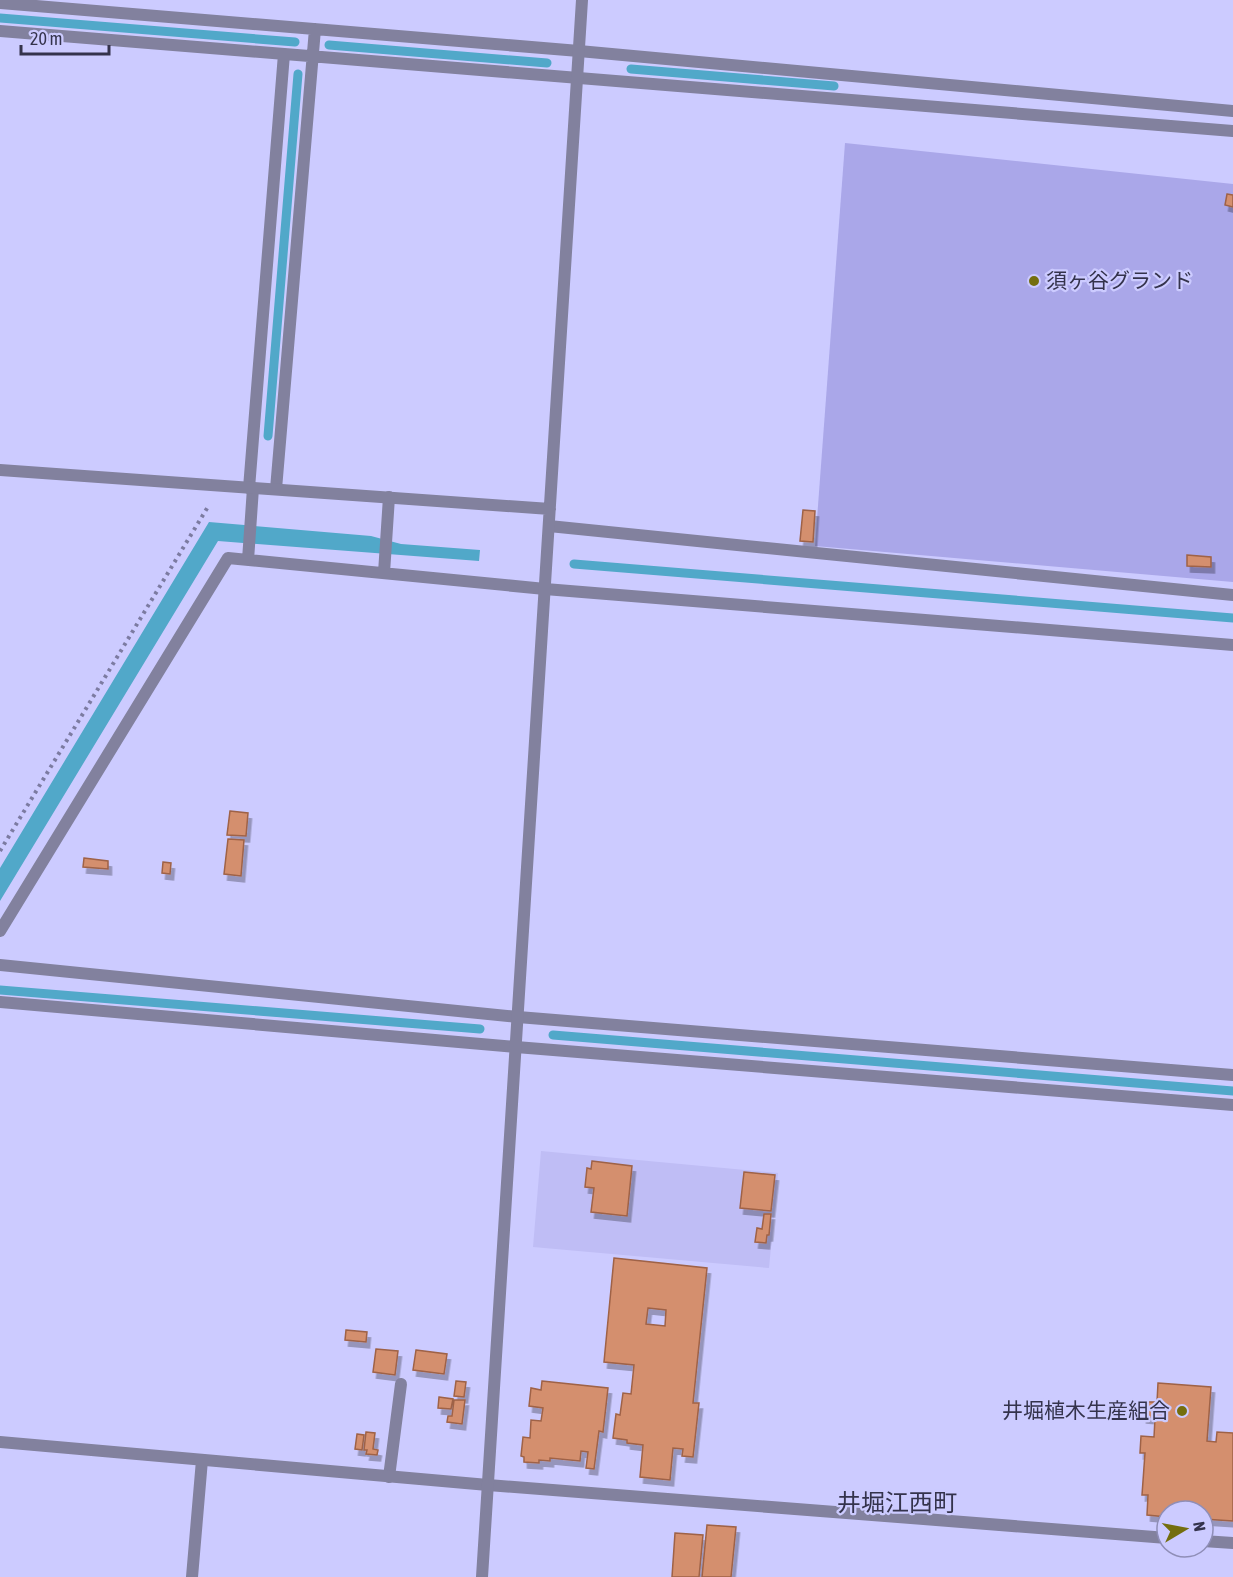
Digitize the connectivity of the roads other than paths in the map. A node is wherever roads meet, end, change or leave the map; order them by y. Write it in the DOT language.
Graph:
graph roads {
  1 [pos="582,0"];
  2 [pos="0,3"];
  3 [pos="315,29"];
  4 [pos="0,31"];
  5 [pos="579,51"];
  6 [pos="284,54"];
  7 [pos="312,56"];
  8 [pos="577,78"];
  9 [pos="1233,111"];
  10 [pos="1233,131"];
  11 [pos="0,470"];
  12 [pos="251,488"];
  13 [pos="276,489"];
  14 [pos="389,497"];
  15 [pos="550,508"];
  16 [pos="549,526"];
  17 [pos="248,560"];
  18 [pos="384,573"];
  19 [pos="545,589"];
  20 [pos="1233,595"];
  21 [pos="1233,645"];
  22 [pos="0,931"];
  23 [pos="0,965"];
  24 [pos="0,1002"];
  25 [pos="518,1017"];
  26 [pos="516,1047"];
  27 [pos="1233,1075"];
  28 [pos="1233,1105"];
  29 [pos="401,1384"];
  30 [pos="0,1442"];
  31 [pos="202,1460"];
  32 [pos="389,1477"];
  33 [pos="488,1485"];
  34 [pos="1155,1537"];
  35 [pos="1215,1542"];
  36 [pos="1233,1543"];
  37 [pos="192,1577"];
  38 [pos="482,1577"];
  1 -- 5 [label="street"];
  2 -- 3 [label="street"];
  3 -- 5 [label="street"];
  3 -- 7 [label="street"];
  4 -- 6 [label="street"];
  5 -- 8 [label="street"];
  5 -- 9 [label="street"];
  6 -- 7 [label="street"];
  6 -- 12 [label="street"];
  7 -- 8 [label="street"];
  7 -- 13 [label="street"];
  8 -- 10 [label="street"];
  8 -- 15 [label="street"];
  11 -- 12 [label="street"];
  12 -- 13 [label="street"];
  12 -- 17 [label="street"];
  13 -- 14 [label="street"];
  14 -- 15 [label="street"];
  14 -- 18 [label="street"];
  15 -- 16 [label="street"];
  16 -- 19 [label="street"];
  16 -- 20 [label="street"];
  17 -- 18 [label="street"];
  17 -- 22 [label="street"];
  18 -- 19 [label="street"];
  19 -- 21 [label="street"];
  19 -- 25 [label="street"];
  23 -- 25 [label="street"];
  24 -- 26 [label="street"];
  25 -- 26 [label="street"];
  25 -- 27 [label="street"];
  26 -- 28 [label="street"];
  26 -- 33 [label="street"];
  29 -- 32 [label="street"];
  30 -- 31 [label="street"];
  31 -- 32 [label="street"];
  31 -- 37 [label="street"];
  32 -- 33 [label="street"];
  33 -- 34 [label="street"];
  33 -- 38 [label="street"];
  35 -- 36 [label="street"];
}
